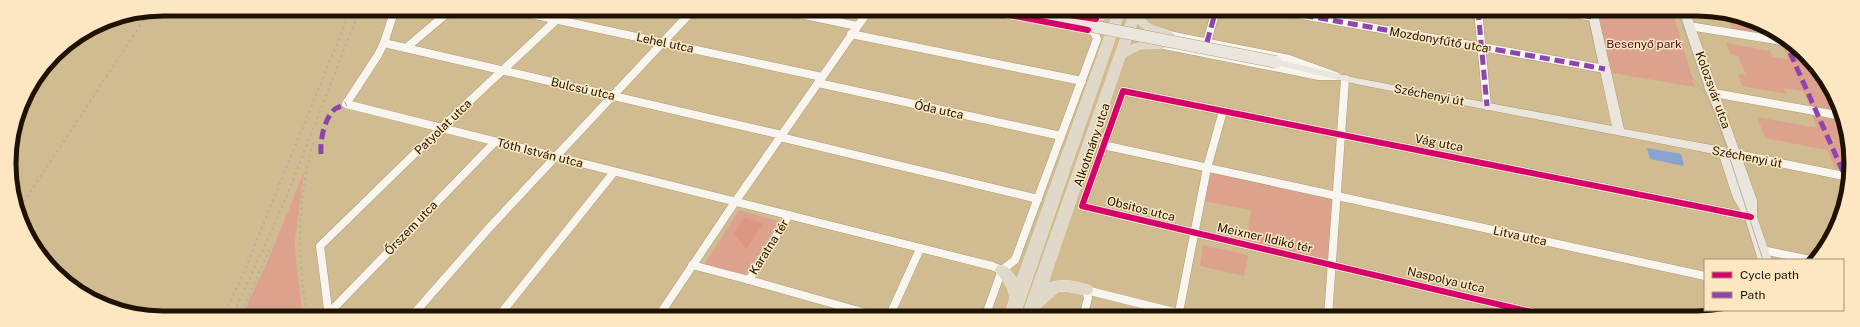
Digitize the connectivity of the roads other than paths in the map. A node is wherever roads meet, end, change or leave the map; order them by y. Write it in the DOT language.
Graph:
graph roads {
  1 [pos="393,16"];
  2 [pos="444,16"];
  3 [pos="538,16"];
  4 [pos="560,16"];
  5 [pos="687,16"];
  6 [pos="810,16"];
  7 [pos="864,16"];
  8 [pos="1030,16"];
  9 [pos="1040,16"];
  10 [pos="1056,16"];
  11 [pos="1104,16"];
  12 [pos="1118,16"];
  13 [pos="1134,16"];
  14 [pos="1139,16"];
  15 [pos="1214,16"];
  16 [pos="1307,16"];
  17 [pos="1479,16"];
  18 [pos="1593,16"];
  19 [pos="1686,16"];
  20 [pos="556,20"];
  21 [pos="1078,22"];
  22 [pos="857,26"];
  23 [pos="1690,26"];
  24 [pos="1094,32"];
  25 [pos="851,34"];
  26 [pos="1169,34"];
  27 [pos="1777,40"];
  28 [pos="663,42"];
  29 [pos="1207,42"];
  30 [pos="384,43"];
  31 [pos="1164,45"];
  32 [pos="1108,47"];
  33 [pos="406,48"];
  34 [pos="1482,48"];
  35 [pos="1121,55"];
  36 [pos="1604,69"];
  37 [pos="503,70"];
  38 [pos="1340,77"];
  39 [pos="820,80"];
  40 [pos="1082,81"];
  41 [pos="1123,91"];
  42 [pos="1714,93"];
  43 [pos="613,95"];
  44 [pos="1487,106"];
  45 [pos="1223,111"];
  46 [pos="1836,115"];
  47 [pos="442,127"];
  48 [pos="1619,132"];
  49 [pos="1340,135"];
  50 [pos="781,136"];
  51 [pos="1061,136"];
  52 [pos="495,142"];
  53 [pos="1103,145"];
  54 [pos="1730,153"];
  55 [pos="555,157"];
  56 [pos="1207,168"];
  57 [pos="614,172"];
  58 [pos="1844,176"];
  59 [pos="1335,196"];
  60 [pos="1038,199"];
  61 [pos="735,202"];
  62 [pos="1082,206"];
  63 [pos="789,215"];
  64 [pos="1751,217"];
  65 [pos="1195,233"];
  66 [pos="920,248"];
  67 [pos="1764,255"];
  68 [pos="1802,259"];
  69 [pos="1330,264"];
  70 [pos="692,265"];
  71 [pos="1002,270"];
  72 [pos="1704,276"];
  73 [pos="749,280"];
  74 [pos="1086,290"];
  75 [pos="1018,298"];
  76 [pos="328,311"];
  77 [pos="332,311"];
  78 [pos="416,311"];
  79 [pos="503,311"];
  80 [pos="662,311"];
  81 [pos="859,311"];
  82 [pos="892,311"];
  83 [pos="987,311"];
  84 [pos="1013,311"];
  85 [pos="1031,311"];
  86 [pos="1032,311"];
  87 [pos="1085,311"];
  88 [pos="1160,311"];
  89 [pos="1179,311"];
  90 [pos="1328,311"];
  91 [pos="1527,311"];
  1 -- 30 [label="street"];
  2 -- 33 [label="street"];
  3 -- 20 [label="street, Lehel utca"];
  4 -- 20 [label="street, Patyolat utca"];
  5 -- 28 [label="street"];
  6 -- 22 [label="street"];
  7 -- 22 [label="street"];
  8 -- 21 [label="street"];
  9 -- 38 [label="street, Széchenyi út, bridge"];
  10 -- 21 [label="street"];
  11 -- 21 [label="main road"];
  12 -- 32 [label="main road"];
  13 -- 35 [label="main road"];
  14 -- 26 [label="main road"];
  15 -- 29 [label="street"];
  16 -- 34 [label="street, Mozdonyfűtő utca"];
  17 -- 34 [label="street"];
  18 -- 36 [label="street"];
  19 -- 23 [label="street, Kolozsvár utca"];
  20 -- 28 [label="street, Lehel utca"];
  20 -- 37 [label="street, Patyolat utca"];
  21 -- 24 [label="street"];
  22 -- 25 [label="street"];
  23 -- 27 [label="street"];
  23 -- 42 [label="street, Kolozsvár utca"];
  24 -- 32 [label="main road"];
  24 -- 40 [label="street"];
  25 -- 39 [label="street"];
  25 -- 40 [label="street"];
  26 -- 29 [label="street"];
  26 -- 31 [label="street"];
  28 -- 39 [label="street, Lehel utca"];
  28 -- 43 [label="street"];
  29 -- 38 [label="street"];
  30 -- 33 [label="street, Bulcsú utca"];
  30 -- 47 [label="street, Tóth István utca"];
  31 -- 35 [label="main road"];
  31 -- 38 [label="street"];
  32 -- 75 [label="main road"];
  33 -- 37 [label="street, Bulcsú utca"];
  34 -- 36 [label="street, Mozdonyfűtő utca"];
  34 -- 44 [label="street"];
  35 -- 85 [label="main road"];
  36 -- 48 [label="street"];
  37 -- 43 [label="street, Bulcsú utca"];
  37 -- 47 [label="street, Patyolat utca"];
  38 -- 44 [label="street, Széchenyi út"];
  38 -- 49 [label="street"];
  39 -- 50 [label="street"];
  39 -- 51 [label="street, Óda utca"];
  40 -- 51 [label="street"];
  41 -- 45 [label="street, Vág utca"];
  41 -- 53 [label="street, Alkotmány utca"];
  42 -- 46 [label="street"];
  42 -- 54 [label="street, Kolozsvár utca"];
  43 -- 50 [label="street, Bulcsú utca"];
  43 -- 55 [label="street"];
  44 -- 48 [label="street, Széchenyi út"];
  45 -- 49 [label="street, Vág utca"];
  45 -- 56 [label="street"];
  47 -- 52 [label="street, Tóth István utca"];
  47 -- 76 [label="street, Patyolat utca"];
  48 -- 54 [label="street, Széchenyi út"];
  49 -- 59 [label="street"];
  49 -- 64 [label="street, Vág utca"];
  50 -- 60 [label="street"];
  50 -- 61 [label="street"];
  51 -- 60 [label="street"];
  52 -- 55 [label="street, Tóth István utca"];
  52 -- 77 [label="street, Őrszem utca"];
  53 -- 56 [label="street"];
  53 -- 62 [label="street, Alkotmány utca"];
  54 -- 58 [label="street, Széchenyi út"];
  54 -- 64 [label="street, Kolozsvár utca"];
  55 -- 57 [label="street, Tóth István utca"];
  55 -- 78 [label="street"];
  56 -- 59 [label="street"];
  56 -- 65 [label="street"];
  57 -- 61 [label="street, Tóth István utca"];
  57 -- 79 [label="street"];
  59 -- 69 [label="street"];
  59 -- 72 [label="street, Litva utca"];
  60 -- 71 [label="street"];
  61 -- 63 [label="street, Karatna tér"];
  61 -- 70 [label="street"];
  62 -- 65 [label="street, Obsitos utca"];
  63 -- 66 [label="street"];
  63 -- 73 [label="street, Karatna tér"];
  64 -- 67 [label="street, Kolozsvár utca"];
  65 -- 69 [label="street, Meixner Ildikó tér"];
  65 -- 89 [label="street"];
  66 -- 71 [label="street"];
  66 -- 82 [label="street"];
  67 -- 68 [label="street"];
  69 -- 90 [label="street"];
  69 -- 91 [label="street, Naspolya utca"];
  70 -- 73 [label="street, Karatna tér"];
  70 -- 80 [label="street"];
  71 -- 75 [label="main road"];
  71 -- 83 [label="street"];
  73 -- 81 [label="street"];
  74 -- 86 [label="main road"];
  74 -- 87 [label="street"];
  74 -- 88 [label="street"];
  75 -- 84 [label="main road"];
}
